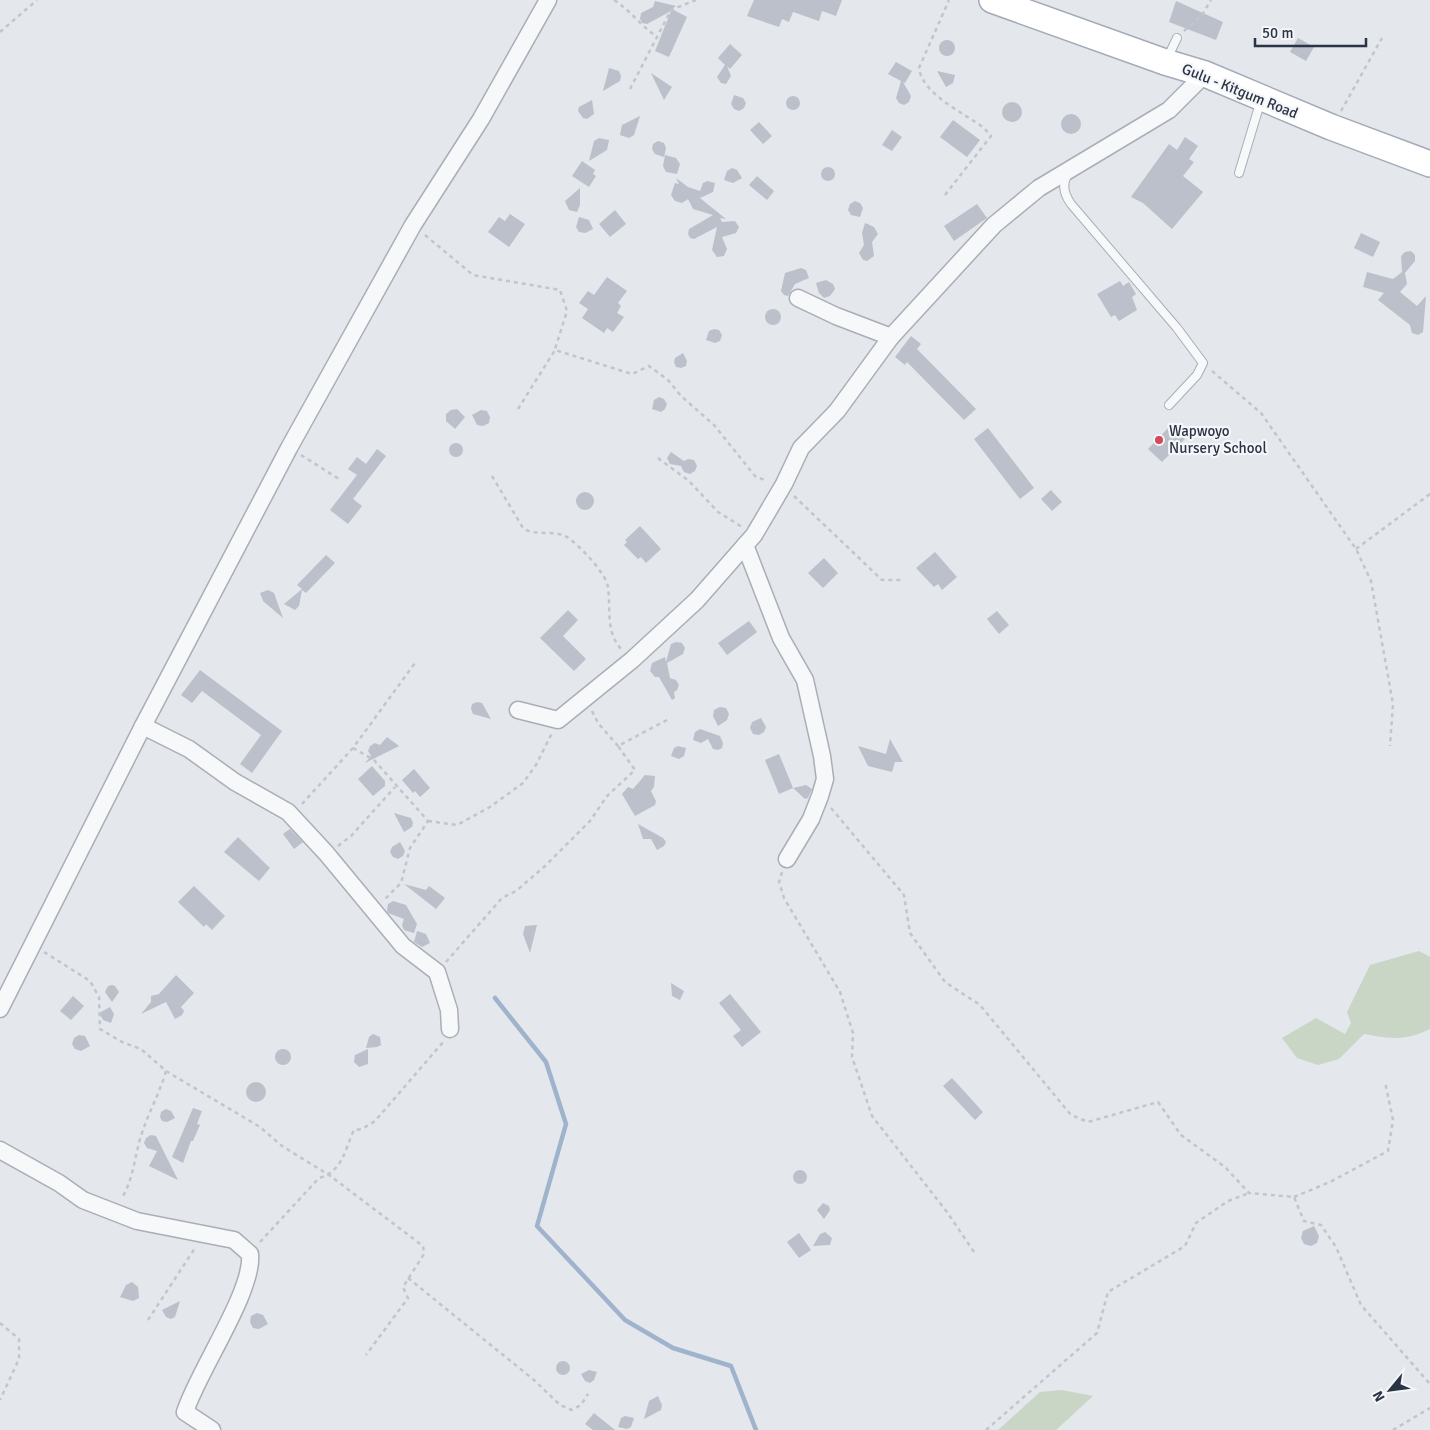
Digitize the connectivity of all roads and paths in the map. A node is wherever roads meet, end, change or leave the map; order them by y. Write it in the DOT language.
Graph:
graph roads {
  1 [pos="37,0"];
  2 [pos="548,0"];
  3 [pos="614,0"];
  4 [pos="696,0"];
  5 [pos="948,0"];
  6 [pos="992,0"];
  7 [pos="1211,0"];
  8 [pos="1022,5"];
  9 [pos="0,32"];
  10 [pos="656,36"];
  11 [pos="1177,38"];
  12 [pos="1382,38"];
  13 [pos="1165,62"];
  14 [pos="1205,74"];
  15 [pos="630,89"];
  16 [pos="1261,98"];
  17 [pos="1332,127"];
  18 [pos="1430,164"];
  19 [pos="1075,166"];
  20 [pos="1239,173"];
  21 [pos="945,196"];
  22 [pos="413,225"];
  23 [pos="798,298"];
  24 [pos="891,337"];
  25 [pos="555,350"];
  26 [pos="1203,364"];
  27 [pos="1169,405"];
  28 [pos="518,409"];
  29 [pos="289,448"];
  30 [pos="658,458"];
  31 [pos="492,476"];
  32 [pos="339,479"];
  33 [pos="784,484"];
  34 [pos="1430,494"];
  35 [pos="749,540"];
  36 [pos="1356,549"];
  37 [pos="901,580"];
  38 [pos="632,660"];
  39 [pos="415,663"];
  40 [pos="585,697"];
  41 [pos="518,710"];
  42 [pos="558,720"];
  43 [pos="667,720"];
  44 [pos="143,726"];
  45 [pos="618,746"];
  46 [pos="1390,746"];
  47 [pos="353,748"];
  48 [pos="396,787"];
  49 [pos="820,796"];
  50 [pos="288,812"];
  51 [pos="428,821"];
  52 [pos="326,853"];
  53 [pos="787,859"];
  54 [pos="374,911"];
  55 [pos="32,945"];
  56 [pos="437,972"];
  57 [pos="0,1009"];
  58 [pos="450,1029"];
  59 [pos="166,1071"];
  60 [pos="1385,1082"];
  61 [pos="0,1150"];
  62 [pos="330,1175"];
  63 [pos="1249,1193"];
  64 [pos="1294,1197"];
  65 [pos="114,1212"];
  66 [pos="201,1232"];
  67 [pos="974,1252"];
  68 [pos="250,1254"];
  69 [pos="408,1278"];
  70 [pos="148,1320"];
  71 [pos="0,1323"];
  72 [pos="366,1355"];
  73 [pos="1430,1384"];
  74 [pos="588,1394"];
  75 [pos="0,1400"];
  76 [pos="1430,1408"];
  77 [pos="212,1430"];
  78 [pos="986,1430"];
  79 [pos="1393,1430"];
  1 -- 9 [label="path"];
  2 -- 22 [label="street"];
  3 -- 10 [label="path"];
  4 -- 10 [label="path"];
  5 -- 21 [label="path"];
  6 -- 8 [label="main road, Gulu - Kitgum Road"];
  7 -- 11 [label="path"];
  8 -- 13 [label="main road, Gulu - Kitgum Road"];
  10 -- 15 [label="path"];
  11 -- 13 [label="lane"];
  12 -- 17 [label="path"];
  13 -- 14 [label="main road, Gulu - Kitgum Road"];
  14 -- 16 [label="main road, Gulu - Kitgum Road"];
  14 -- 19 [label="street"];
  16 -- 17 [label="main road, Gulu - Kitgum Road"];
  16 -- 20 [label="lane"];
  17 -- 18 [label="main road, Gulu - Kitgum Road"];
  19 -- 24 [label="street"];
  19 -- 26 [label="lane"];
  22 -- 25 [label="path"];
  22 -- 29 [label="street"];
  23 -- 24 [label="street"];
  24 -- 33 [label="street"];
  25 -- 28 [label="path"];
  25 -- 33 [label="path"];
  26 -- 27 [label="lane"];
  26 -- 36 [label="path"];
  29 -- 32 [label="path"];
  29 -- 44 [label="street"];
  30 -- 35 [label="path"];
  31 -- 38 [label="path"];
  33 -- 35 [label="street"];
  33 -- 37 [label="path"];
  34 -- 36 [label="path"];
  35 -- 38 [label="street"];
  35 -- 49 [label="street"];
  36 -- 46 [label="path"];
  38 -- 40 [label="street"];
  39 -- 47 [label="path"];
  40 -- 42 [label="street"];
  40 -- 45 [label="path"];
  41 -- 42 [label="street"];
  42 -- 51 [label="path"];
  43 -- 45 [label="path"];
  44 -- 50 [label="street"];
  44 -- 55 [label="street"];
  45 -- 56 [label="path"];
  47 -- 48 [label="path"];
  47 -- 50 [label="path"];
  48 -- 51 [label="path"];
  48 -- 52 [label="path"];
  49 -- 53 [label="street"];
  49 -- 63 [label="path"];
  50 -- 52 [label="street"];
  51 -- 54 [label="path"];
  52 -- 54 [label="street"];
  53 -- 67 [label="path"];
  54 -- 56 [label="street"];
  55 -- 57 [label="street"];
  55 -- 59 [label="path"];
  56 -- 58 [label="street"];
  58 -- 62 [label="path"];
  59 -- 62 [label="path"];
  59 -- 65 [label="path"];
  60 -- 64 [label="path"];
  61 -- 65 [label="street"];
  62 -- 68 [label="path"];
  62 -- 69 [label="path"];
  63 -- 64 [label="path"];
  63 -- 78 [label="path"];
  64 -- 73 [label="path"];
  65 -- 66 [label="street"];
  66 -- 68 [label="street"];
  66 -- 70 [label="path"];
  68 -- 77 [label="street"];
  69 -- 72 [label="path"];
  69 -- 74 [label="path"];
  71 -- 75 [label="path"];
  76 -- 79 [label="path"];
}
